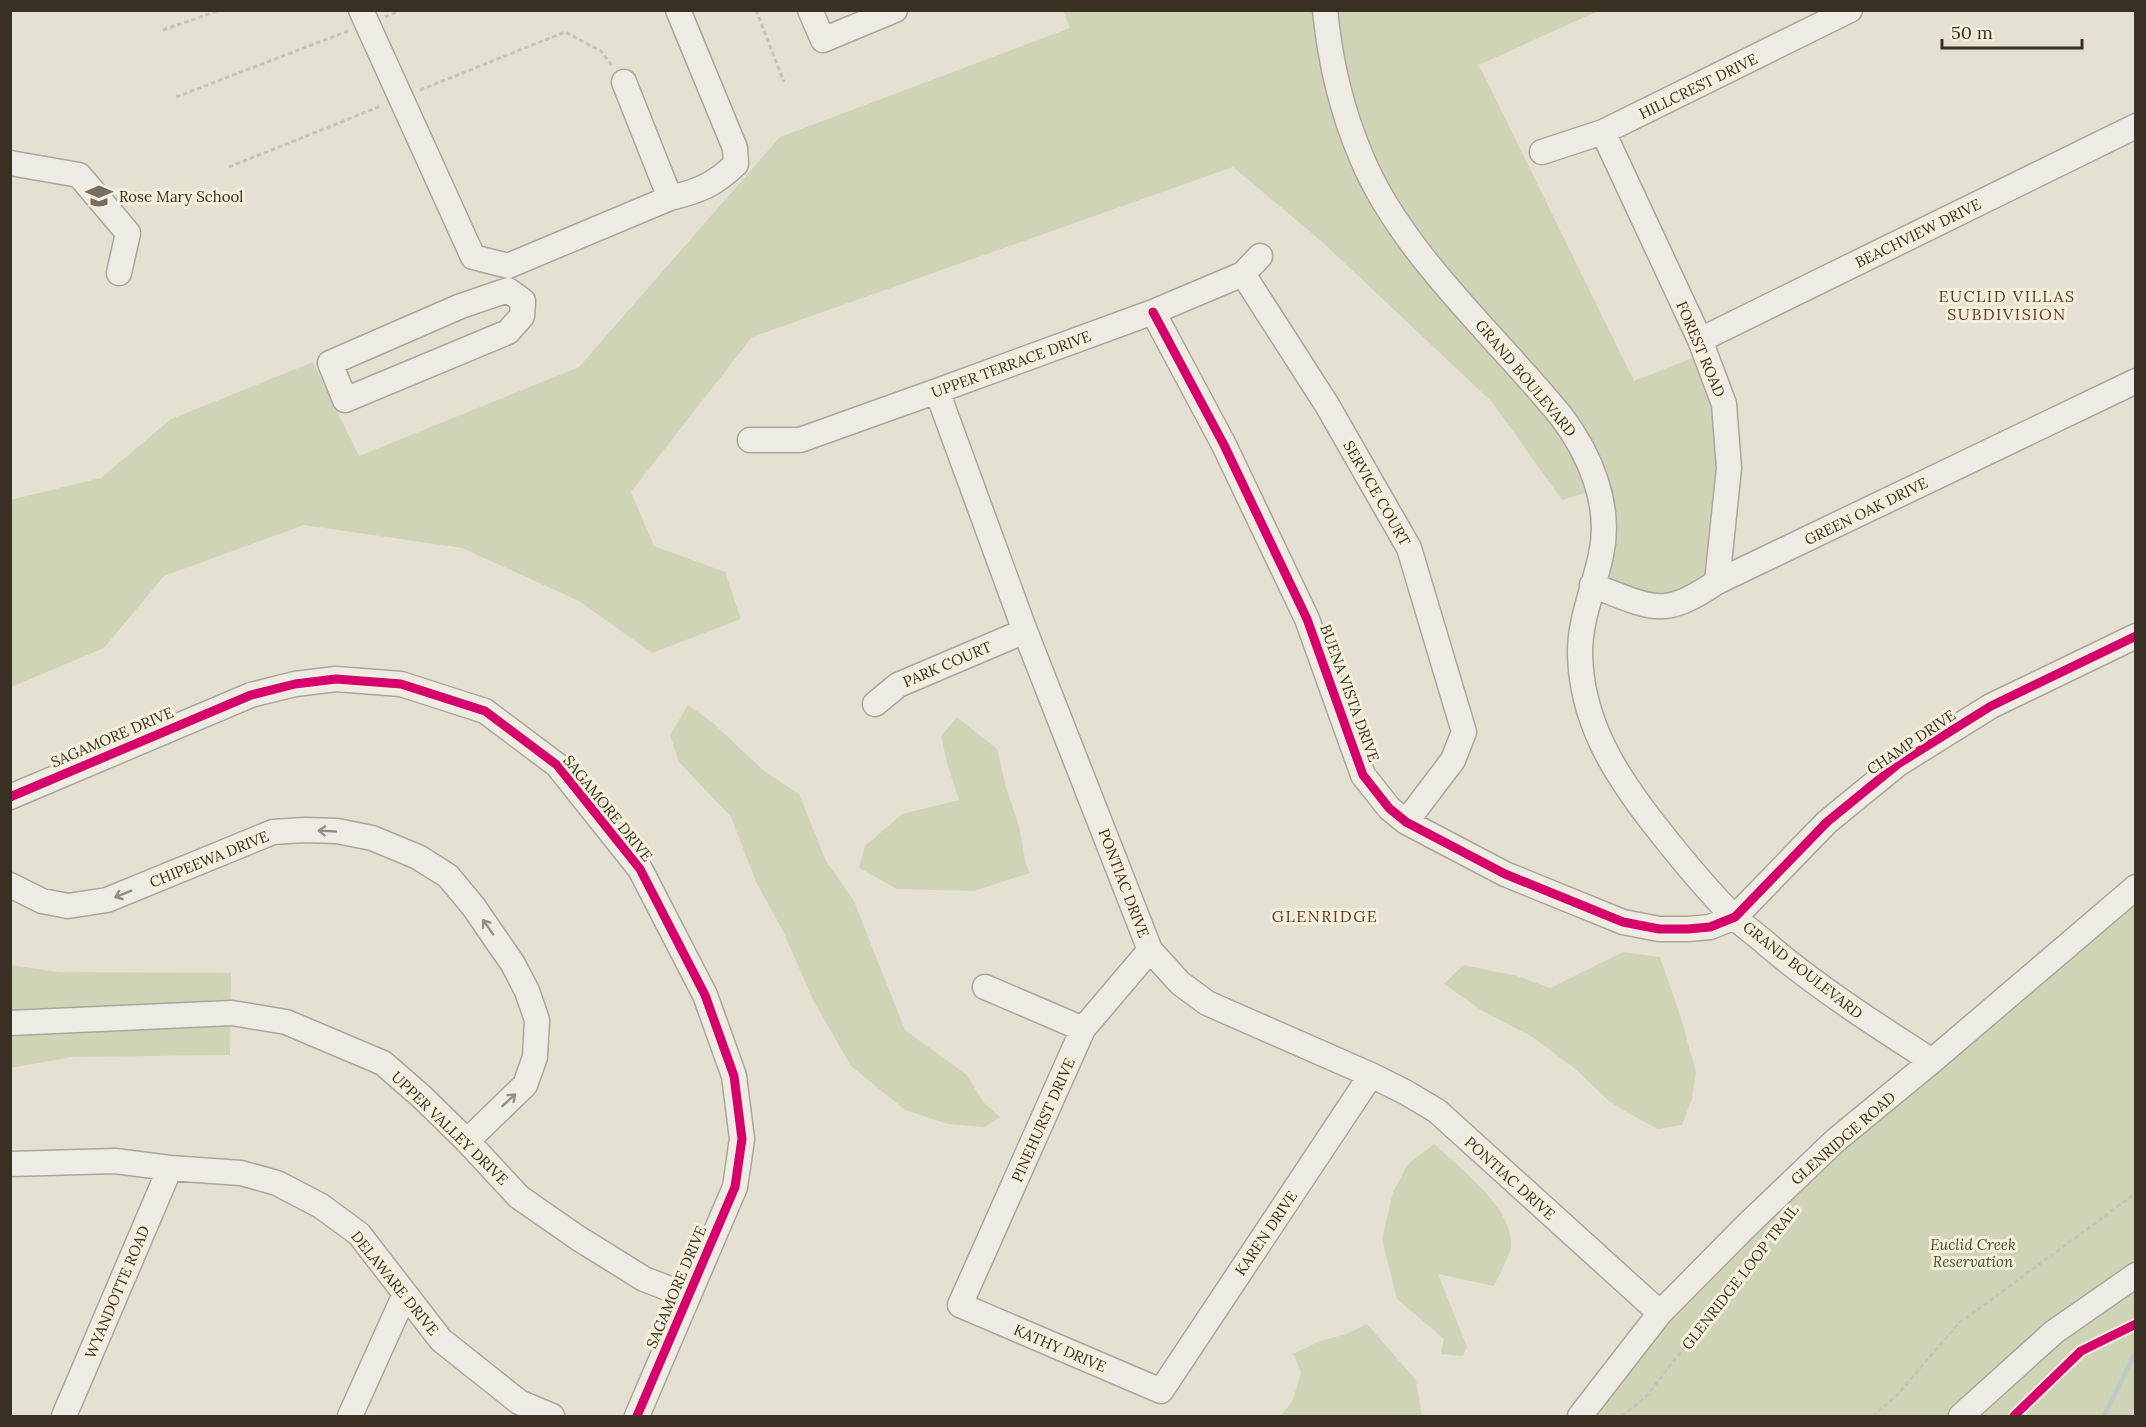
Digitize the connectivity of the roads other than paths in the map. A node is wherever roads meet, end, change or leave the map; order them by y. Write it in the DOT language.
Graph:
graph roads {
  1 [pos="678,10"];
  2 [pos="810,10"];
  3 [pos="895,10"];
  4 [pos="1325,10"];
  5 [pos="1850,10"];
  6 [pos="364,17"];
  7 [pos="624,82"];
  8 [pos="2136,126"];
  9 [pos="1603,132"];
  10 [pos="1542,152"];
  11 [pos="10,164"];
  12 [pos="670,198"];
  13 [pos="1260,256"];
  14 [pos="508,266"];
  15 [pos="119,273"];
  16 [pos="1243,274"];
  17 [pos="507,290"];
  18 [pos="1153,312"];
  19 [pos="1700,340"];
  20 [pos="2136,381"];
  21 [pos="937,392"];
  22 [pos="750,441"];
  23 [pos="1717,582"];
  24 [pos="1592,585"];
  25 [pos="1025,631"];
  26 [pos="2136,636"];
  27 [pos="875,704"];
  28 [pos="10,796"];
  29 [pos="1406,822"];
  30 [pos="10,885"];
  31 [pos="2136,887"];
  32 [pos="1735,917"];
  33 [pos="1150,950"];
  34 [pos="985,987"];
  35 [pos="10,1023"];
  36 [pos="1083,1029"];
  37 [pos="1932,1061"];
  38 [pos="1371,1075"];
  39 [pos="467,1141"];
  40 [pos="10,1164"];
  41 [pos="171,1168"];
  42 [pos="2136,1275"];
  43 [pos="405,1294"];
  44 [pos="688,1296"];
  45 [pos="960,1305"];
  46 [pos="1660,1313"];
  47 [pos="1161,1391"];
  48 [pos="64,1416"];
  49 [pos="350,1416"];
  50 [pos="552,1416"];
  51 [pos="637,1416"];
  52 [pos="1580,1416"];
  53 [pos="1961,1416"];
  1 -- 12 [label="street"];
  2 -- 3 [label="street"];
  4 -- 24 [label="street, GRAND BOULEVARD"];
  5 -- 9 [label="street, HILLCREST DRIVE"];
  6 -- 14 [label="street"];
  7 -- 12 [label="street"];
  8 -- 19 [label="street, BEACHVIEW DRIVE"];
  9 -- 10 [label="street, HILLCREST DRIVE"];
  9 -- 19 [label="street, FOREST ROAD"];
  11 -- 15 [label="street"];
  12 -- 14 [label="street"];
  13 -- 16 [label="street, UPPER TERRACE DRIVE"];
  14 -- 17 [label="street"];
  16 -- 18 [label="street, UPPER TERRACE DRIVE"];
  16 -- 29 [label="street, SERVICE COURT"];
  17 -- 17 [label="street"];
  18 -- 21 [label="street, UPPER TERRACE DRIVE"];
  18 -- 29 [label="street, BUENA VISTA DRIVE"];
  19 -- 23 [label="street, FOREST ROAD"];
  20 -- 23 [label="street, GREEN OAK DRIVE"];
  21 -- 22 [label="street, UPPER TERRACE DRIVE"];
  21 -- 25 [label="street, PONTIAC DRIVE"];
  23 -- 24 [label="street, GREEN OAK DRIVE"];
  24 -- 32 [label="street, GRAND BOULEVARD"];
  25 -- 27 [label="street, PARK COURT"];
  25 -- 33 [label="street, PONTIAC DRIVE"];
  26 -- 32 [label="street, CHAMP DRIVE"];
  28 -- 44 [label="street, SAGAMORE DRIVE"];
  29 -- 32 [label="street, BUENA VISTA DRIVE"];
  39 -- 30 [label="street, CHIPEEWA DRIVE, one-way"];
  31 -- 37 [label="street, GLENRIDGE ROAD"];
  32 -- 37 [label="street, GRAND BOULEVARD"];
  33 -- 36 [label="street, PINEHURST DRIVE"];
  33 -- 38 [label="street, PONTIAC DRIVE"];
  34 -- 36 [label="street"];
  35 -- 39 [label="street, UPPER VALLEY DRIVE"];
  36 -- 45 [label="street, PINEHURST DRIVE"];
  37 -- 46 [label="street, GLENRIDGE ROAD"];
  38 -- 46 [label="street, PONTIAC DRIVE"];
  38 -- 47 [label="street, KAREN DRIVE"];
  39 -- 44 [label="street, UPPER VALLEY DRIVE"];
  40 -- 41 [label="street, DELAWARE DRIVE"];
  41 -- 43 [label="street, DELAWARE DRIVE"];
  41 -- 48 [label="street, WYANDOTTE ROAD"];
  42 -- 53 [label="street"];
  43 -- 49 [label="street"];
  43 -- 50 [label="street, DELAWARE DRIVE"];
  44 -- 51 [label="street, SAGAMORE DRIVE"];
  45 -- 47 [label="street, KATHY DRIVE"];
  46 -- 52 [label="street, GLENRIDGE ROAD"];
}
